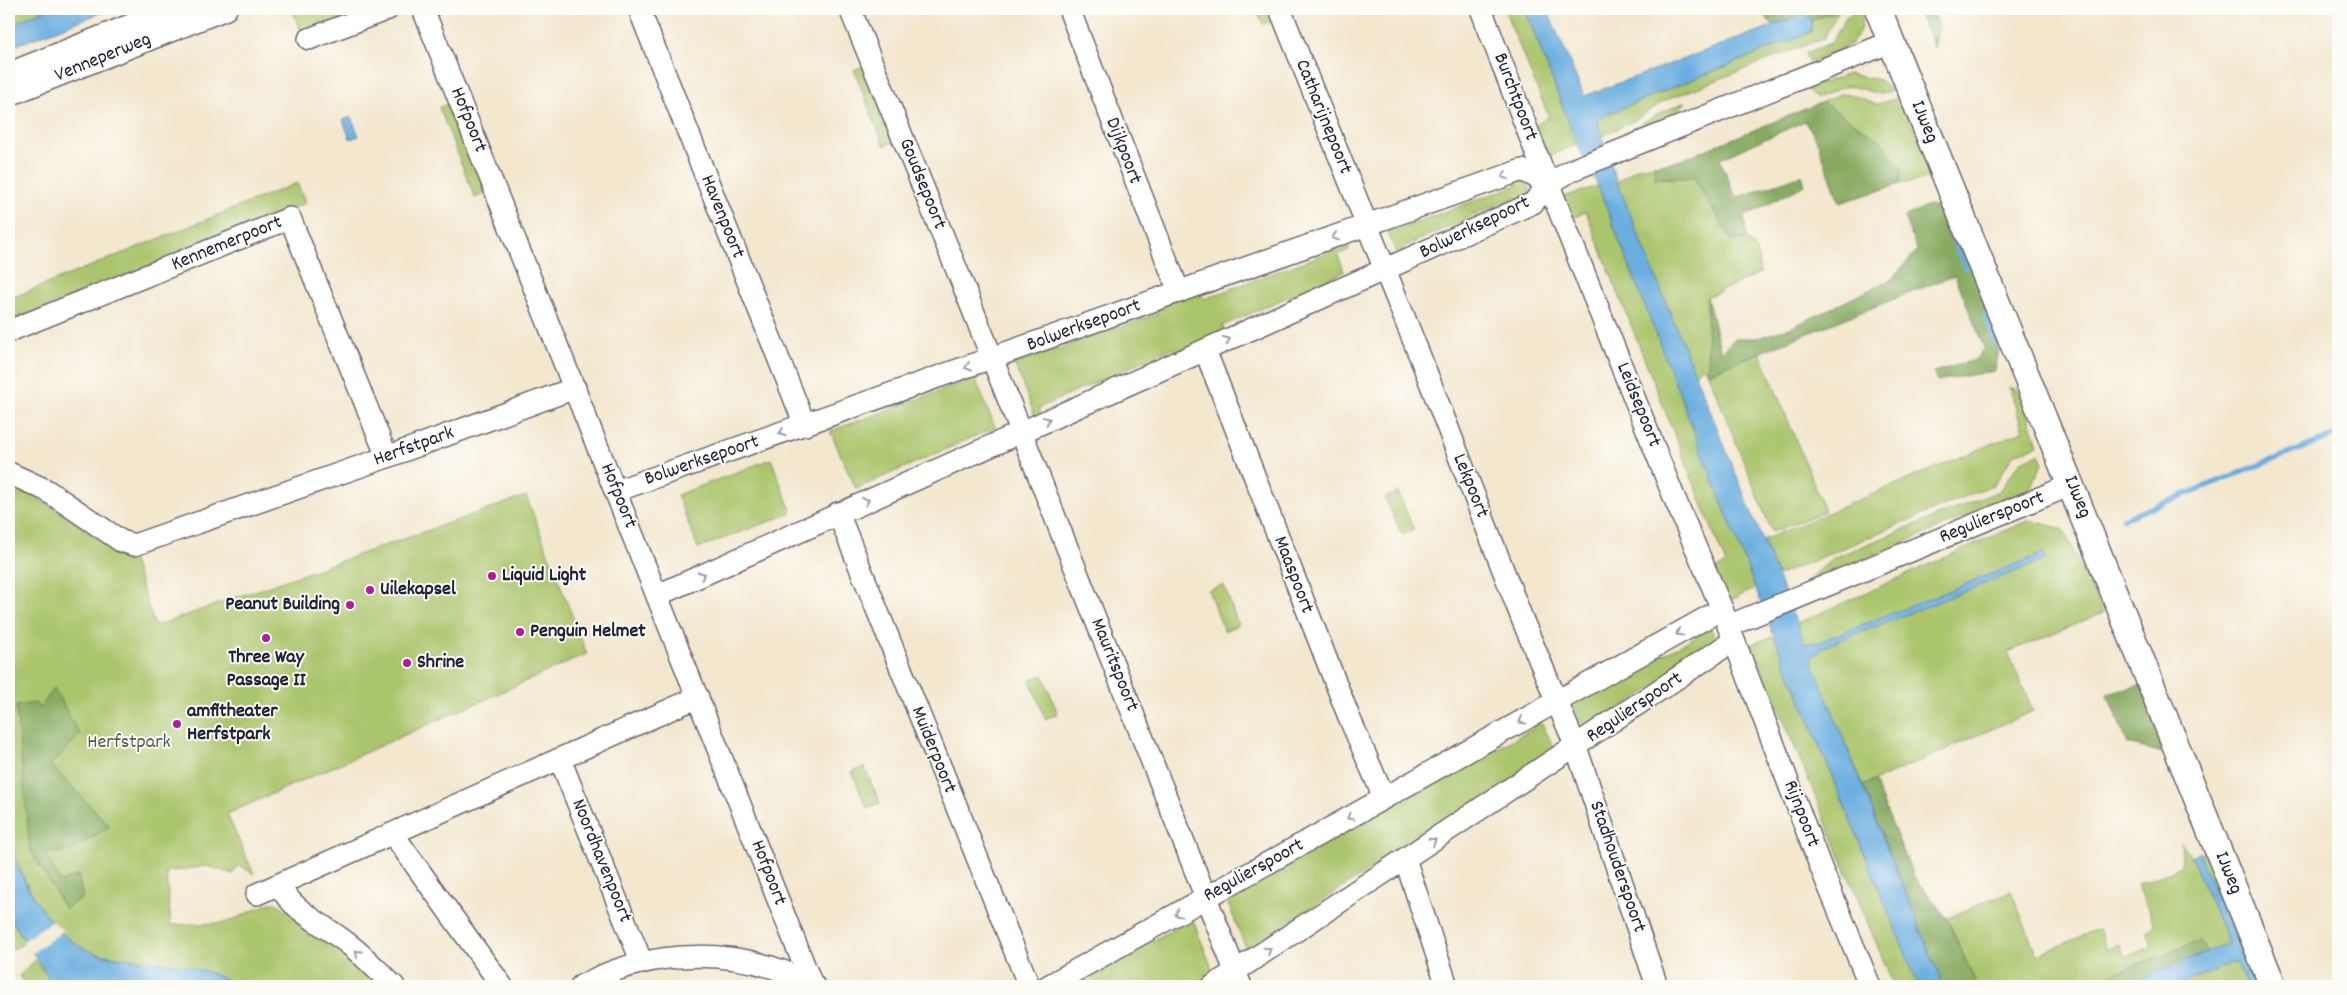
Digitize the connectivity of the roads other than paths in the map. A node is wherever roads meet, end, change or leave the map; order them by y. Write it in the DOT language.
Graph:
graph roads {
  1 [pos="178,9"];
  2 [pos="226,9"];
  3 [pos="388,9"];
  4 [pos="423,9"];
  5 [pos="639,9"];
  6 [pos="850,9"];
  7 [pos="1068,9"];
  8 [pos="1280,9"];
  9 [pos="1482,9"];
  10 [pos="1878,9"];
  11 [pos="309,39"];
  12 [pos="1891,42"];
  13 [pos="9,76"];
  14 [pos="9,95"];
  15 [pos="1549,184"];
  16 [pos="1367,226"];
  17 [pos="1384,271"];
  18 [pos="1179,292"];
  19 [pos="9,331"];
  20 [pos="1205,350"];
  21 [pos="992,359"];
  22 [pos="575,388"];
  23 [pos="805,425"];
  24 [pos="1020,432"];
  25 [pos="387,457"];
  26 [pos="9,473"];
  27 [pos="2072,485"];
  28 [pos="616,491"];
  29 [pos="838,514"];
  30 [pos="658,595"];
  31 [pos="1732,624"];
  32 [pos="698,697"];
  33 [pos="1556,702"];
  34 [pos="1576,747"];
  35 [pos="560,759"];
  36 [pos="1384,798"];
  37 [pos="393,834"];
  38 [pos="1405,859"];
  39 [pos="279,885"];
  40 [pos="257,894"];
  41 [pos="1206,898"];
  42 [pos="642,963"];
  43 [pos="1238,979"];
  44 [pos="813,985"];
  45 [pos="394,986"];
  46 [pos="502,986"];
  47 [pos="582,986"];
  48 [pos="1028,986"];
  49 [pos="1048,986"];
  50 [pos="1213,986"];
  51 [pos="1447,986"];
  52 [pos="1657,986"];
  53 [pos="1870,986"];
  54 [pos="2273,986"];
  1 -- 13 [label="street, Venneperweg"];
  2 -- 14 [label="street, Venneperweg"];
  3 -- 11 [label="street"];
  4 -- 22 [label="street, Hofpoort"];
  5 -- 23 [label="street, Havenpoort"];
  6 -- 21 [label="street, Goudsepoort"];
  7 -- 18 [label="street, Dijkpoort"];
  8 -- 16 [label="street, Catharijnepoort"];
  9 -- 15 [label="street, Burchtpoort"];
  10 -- 12 [label="street, IJweg"];
  12 -- 15 [label="street, Bolwerksepoort"];
  12 -- 27 [label="street, IJweg"];
  15 -- 16 [label="street, Bolwerksepoort, one-way"];
  15 -- 17 [label="street, Bolwerksepoort"];
  15 -- 31 [label="street, Leidsepoort"];
  16 -- 17 [label="street, Catharijnepoort"];
  16 -- 18 [label="street, Bolwerksepoort, one-way"];
  20 -- 17 [label="street, Bolwerksepoort, one-way"];
  17 -- 33 [label="street, Lekpoort"];
  18 -- 21 [label="street, Bolwerksepoort"];
  19 -- 25 [label="street, Kennemerpoort"];
  24 -- 20 [label="street, Bolwerksepoort, one-way"];
  20 -- 36 [label="street, Maaspoort"];
  21 -- 23 [label="street, Bolwerksepoort, one-way"];
  21 -- 24 [label="street, Goudsepoort"];
  22 -- 25 [label="street, Herfstpark"];
  22 -- 28 [label="street, Hofpoort"];
  23 -- 28 [label="street, Bolwerksepoort, one-way"];
  29 -- 24 [label="street, Bolwerksepoort, one-way"];
  24 -- 41 [label="street, Mauritspoort"];
  25 -- 26 [label="street, Herfstpark"];
  27 -- 31 [label="street, Regulierspoort"];
  27 -- 54 [label="street, IJweg"];
  28 -- 30 [label="street, Hofpoort"];
  30 -- 29 [label="street, Bolwerksepoort, one-way"];
  29 -- 48 [label="street, Muiderpoort"];
  30 -- 32 [label="street, Hofpoort"];
  31 -- 33 [label="street, Regulierspoort, one-way"];
  31 -- 34 [label="street, Regulierspoort"];
  31 -- 53 [label="street, Rijnpoort"];
  32 -- 35 [label="street"];
  32 -- 44 [label="street, Hofpoort"];
  33 -- 34 [label="street, Lekpoort"];
  33 -- 36 [label="street, Regulierspoort, one-way"];
  38 -- 34 [label="street, Regulierspoort, one-way"];
  34 -- 52 [label="street, Stadhouderspoort"];
  35 -- 37 [label="street"];
  35 -- 42 [label="street, Noordhavenpoort"];
  36 -- 41 [label="street, Regulierspoort, one-way"];
  37 -- 39 [label="street"];
  37 -- 46 [label="street"];
  43 -- 38 [label="street, Regulierspoort, one-way"];
  38 -- 51 [label="street"];
  39 -- 40 [label="street"];
  45 -- 39 [label="street, one-way"];
  41 -- 43 [label="street, Mauritspoort"];
  41 -- 49 [label="street, Regulierspoort, one-way"];
  42 -- 44 [label="street"];
  42 -- 47 [label="street"];
  43 -- 50 [label="street, Regulierspoort"];
}
